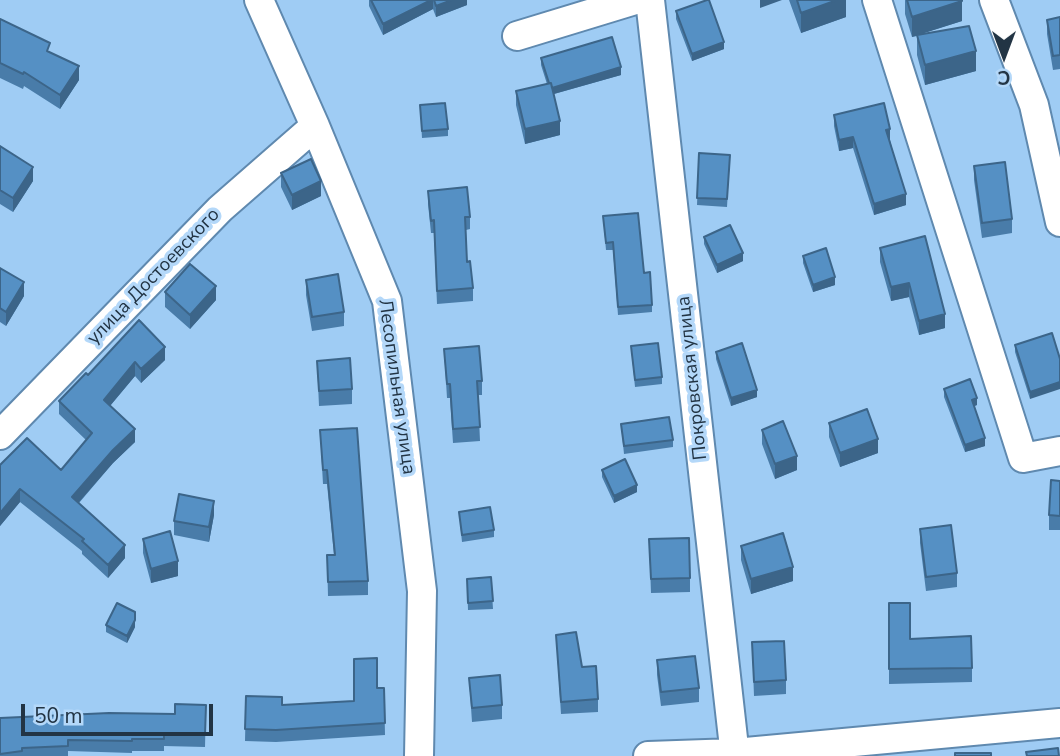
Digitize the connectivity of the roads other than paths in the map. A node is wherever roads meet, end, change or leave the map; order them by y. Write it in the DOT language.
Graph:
graph roads {
  1 [pos="259,0"];
  2 [pos="635,0"];
  3 [pos="650,0"];
  4 [pos="877,0"];
  5 [pos="994,0"];
  6 [pos="517,36"];
  7 [pos="315,126"];
  8 [pos="1060,222"];
  9 [pos="0,435"];
  10 [pos="1060,451"];
  11 [pos="1060,723"];
  12 [pos="735,754"];
  13 [pos="419,756"];
  14 [pos="649,756"];
  1 -- 7 [label="street, Лесопильная улица"];
  2 -- 6 [label="street"];
  3 -- 12 [label="street, Покровская улица"];
  4 -- 10 [label="street"];
  5 -- 8 [label="street"];
  7 -- 9 [label="street, улица Достоевского"];
  7 -- 13 [label="street, Лесопильная улица"];
  11 -- 12 [label="street"];
  12 -- 14 [label="street"];
}
